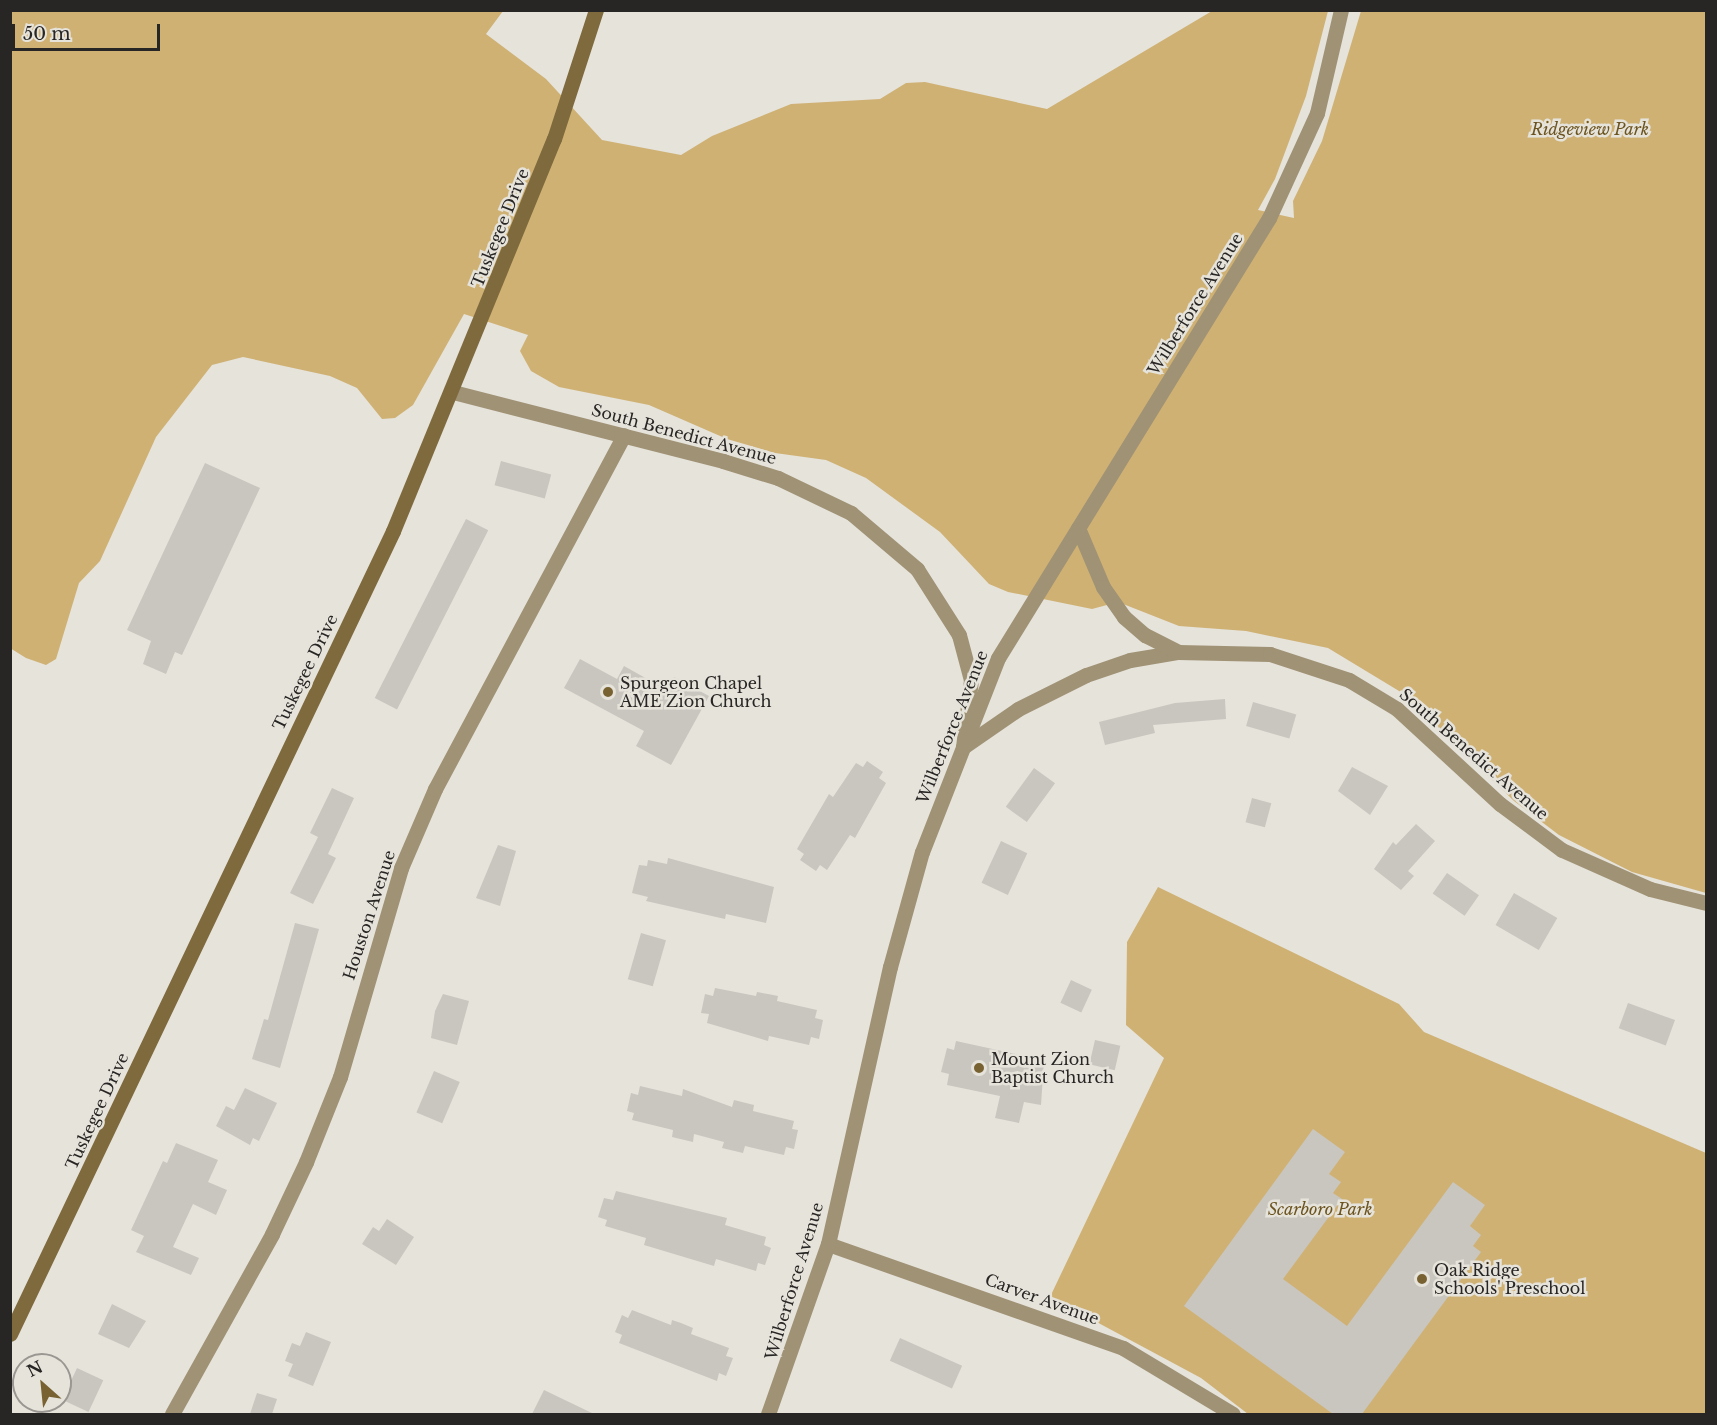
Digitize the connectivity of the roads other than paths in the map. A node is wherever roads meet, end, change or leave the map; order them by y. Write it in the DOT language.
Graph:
graph roads {
  1 [pos="596,10"];
  2 [pos="1341,10"];
  3 [pos="453,392"];
  4 [pos="624,435"];
  5 [pos="1078,528"];
  6 [pos="1178,652"];
  7 [pos="963,747"];
  8 [pos="1707,903"];
  9 [pos="828,1244"];
  10 [pos="10,1334"];
  11 [pos="172,1414"];
  12 [pos="768,1414"];
  13 [pos="1233,1414"];
  1 -- 3 [label="street, Tuskegee Drive"];
  2 -- 5 [label="street, Wilberforce Avenue"];
  3 -- 4 [label="street, South Benedict Avenue"];
  3 -- 10 [label="street, Tuskegee Drive"];
  4 -- 7 [label="street, South Benedict Avenue"];
  4 -- 11 [label="street, Houston Avenue"];
  5 -- 6 [label="street, South Benedict Avenue"];
  5 -- 7 [label="street, Wilberforce Avenue"];
  6 -- 7 [label="street, South Benedict Avenue"];
  6 -- 8 [label="street, South Benedict Avenue"];
  7 -- 9 [label="street, Wilberforce Avenue"];
  9 -- 12 [label="street, Wilberforce Avenue"];
  9 -- 13 [label="street, Carver Avenue"];
}
